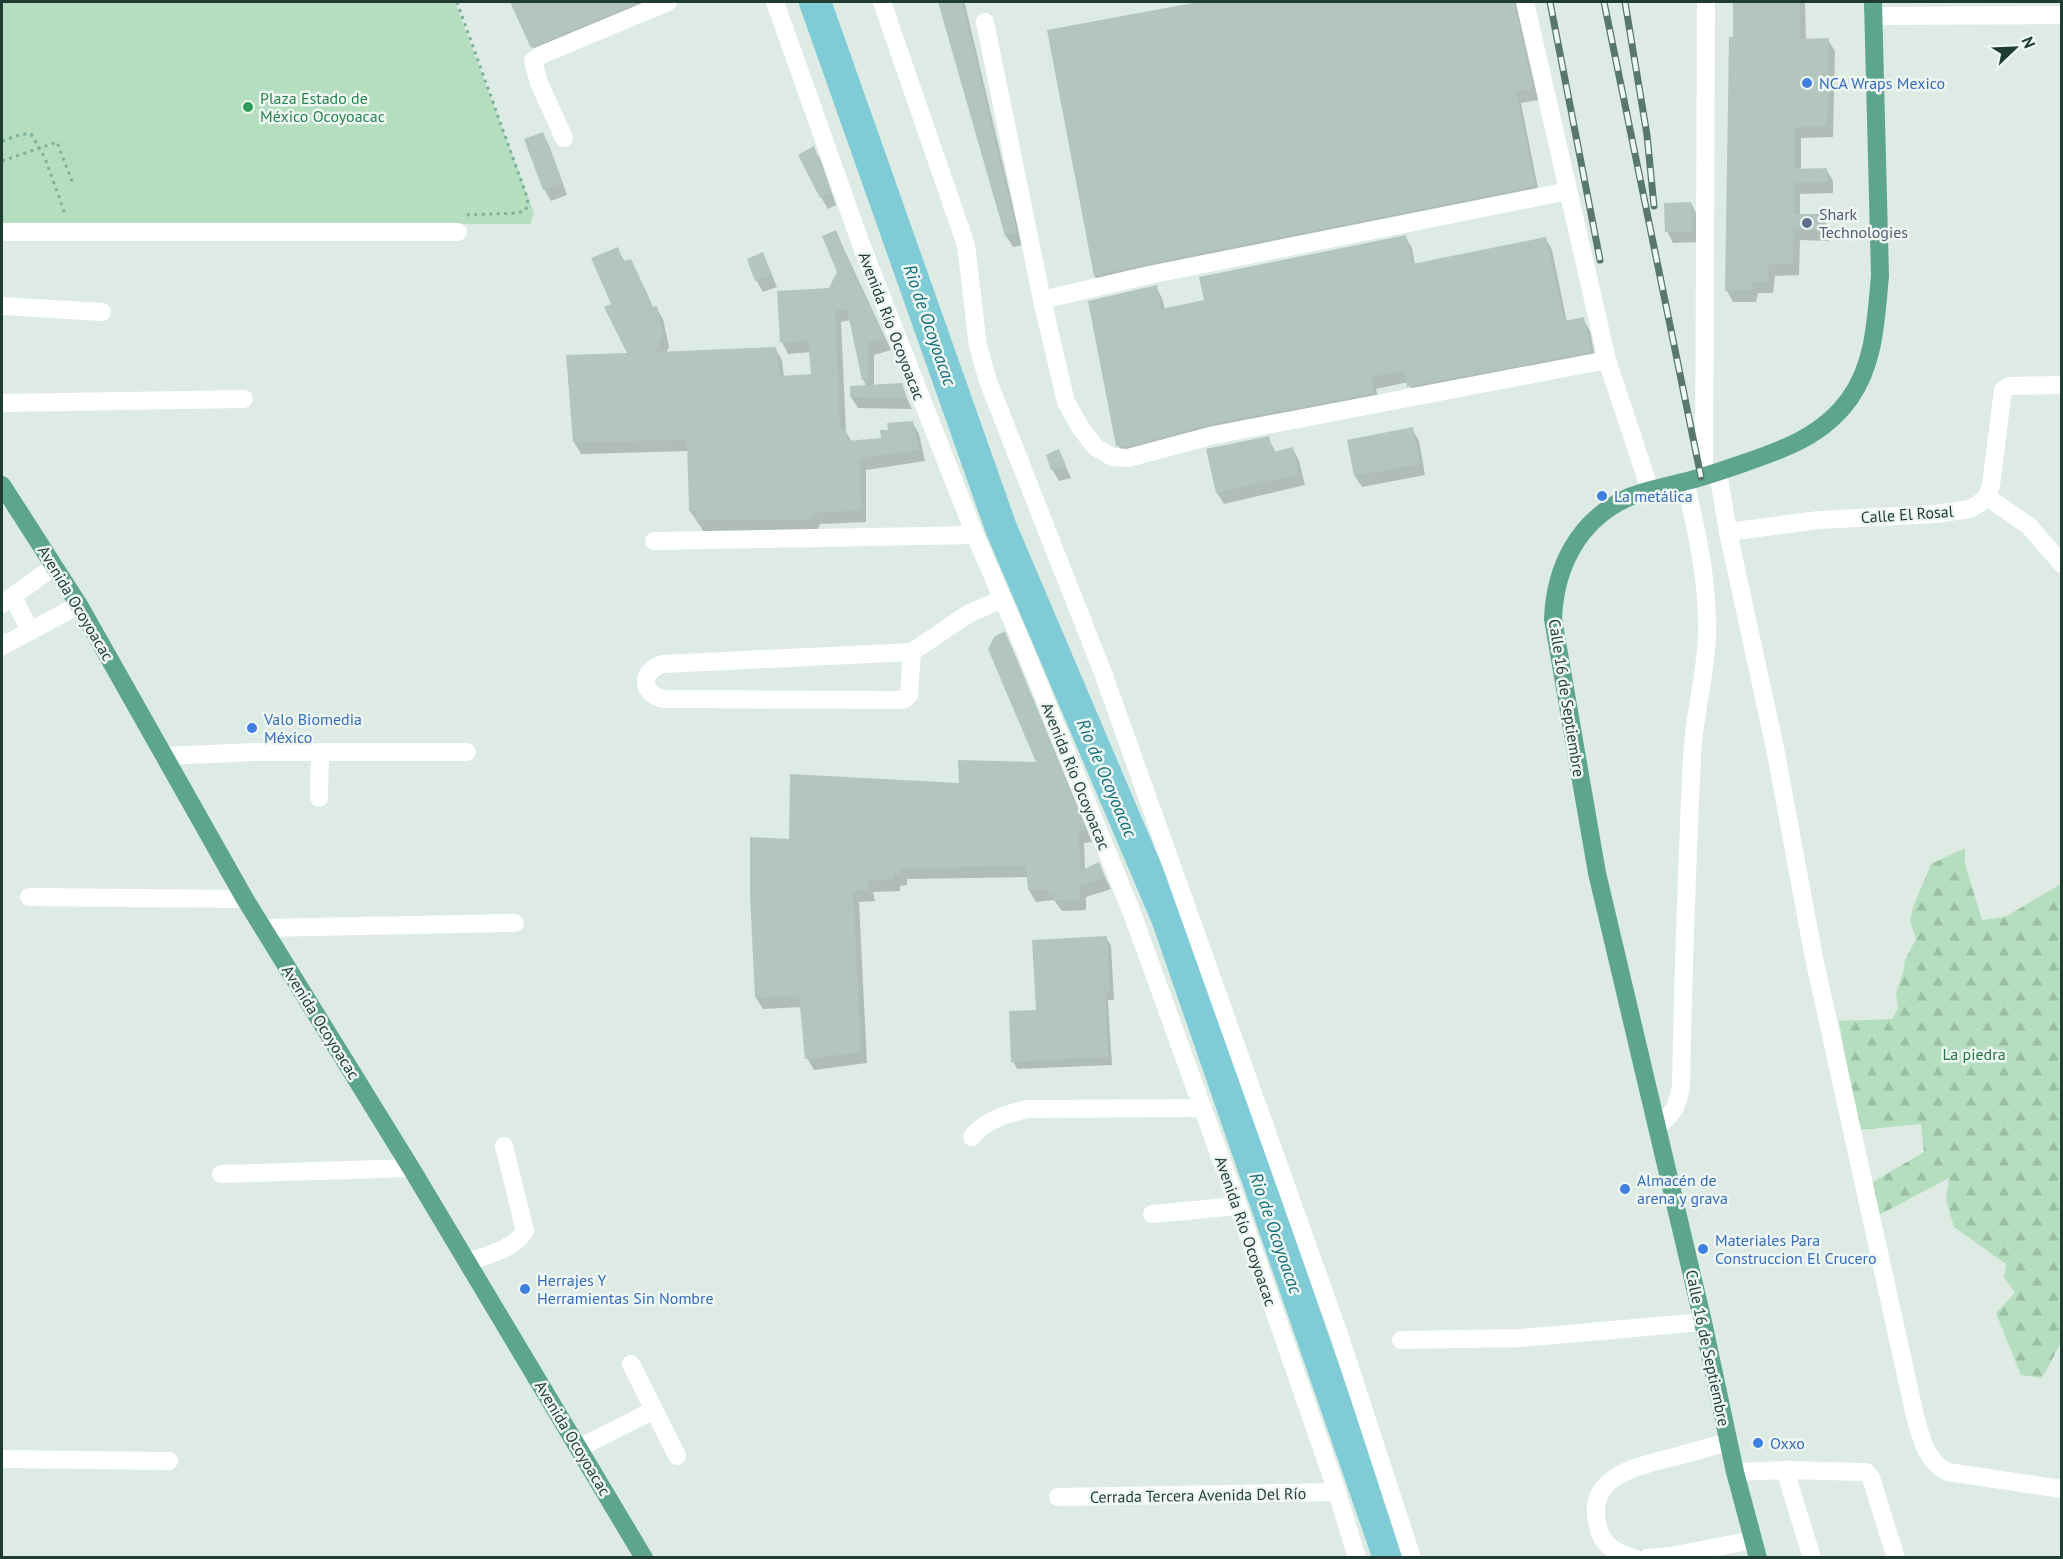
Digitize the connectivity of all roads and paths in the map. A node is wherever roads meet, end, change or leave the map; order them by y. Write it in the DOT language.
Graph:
graph roads {
  1 [pos="457,2"];
  2 [pos="668,2"];
  3 [pos="775,2"];
  4 [pos="882,2"];
  5 [pos="1525,2"];
  6 [pos="1706,2"];
  7 [pos="1873,9"];
  8 [pos="2061,15"];
  9 [pos="985,22"];
  10 [pos="564,138"];
  11 [pos="2,141"];
  12 [pos="39,148"];
  13 [pos="2,161"];
  14 [pos="73,184"];
  15 [pos="1568,191"];
  16 [pos="65,214"];
  17 [pos="460,224"];
  18 [pos="2,232"];
  19 [pos="1042,300"];
  20 [pos="2,306"];
  21 [pos="102,312"];
  22 [pos="1607,360"];
  23 [pos="2061,385"];
  24 [pos="244,399"];
  25 [pos="2,403"];
  26 [pos="1711,474"];
  27 [pos="1685,482"];
  28 [pos="2,485"];
  29 [pos="1650,490"];
  30 [pos="1987,497"];
  31 [pos="1728,532"];
  32 [pos="975,535"];
  33 [pos="654,541"];
  34 [pos="2061,564"];
  35 [pos="55,566"];
  36 [pos="1002,599"];
  37 [pos="7,600"];
  38 [pos="79,605"];
  39 [pos="30,631"];
  40 [pos="2,646"];
  41 [pos="912,651"];
  42 [pos="320,752"];
  43 [pos="467,752"];
  44 [pos="164,756"];
  45 [pos="319,798"];
  46 [pos="28,897"];
  47 [pos="245,899"];
  48 [pos="515,923"];
  49 [pos="263,928"];
  50 [pos="1203,1108"];
  51 [pos="1658,1126"];
  52 [pos="972,1137"];
  53 [pos="504,1146"];
  54 [pos="411,1168"];
  55 [pos="221,1174"];
  56 [pos="1238,1206"];
  57 [pos="1152,1214"];
  58 [pos="468,1262"];
  59 [pos="1703,1322"];
  60 [pos="1401,1340"];
  61 [pos="631,1364"];
  62 [pos="654,1410"];
  63 [pos="1729,1442"];
  64 [pos="579,1448"];
  65 [pos="677,1456"];
  66 [pos="2,1459"];
  67 [pos="169,1461"];
  68 [pos="1785,1470"];
  69 [pos="1735,1472"];
  70 [pos="2061,1489"];
  71 [pos="1337,1492"];
  72 [pos="1058,1497"];
  73 [pos="1755,1549"];
  74 [pos="644,1557"];
  75 [pos="1357,1557"];
  76 [pos="1412,1557"];
  77 [pos="1634,1557"];
  78 [pos="1647,1557"];
  79 [pos="1812,1557"];
  80 [pos="1896,1557"];
  1 -- 17 [label="path"];
  2 -- 10 [label="street"];
  3 -- 32 [label="street, Avenida Río Ocoyoacac"];
  4 -- 76 [label="street"];
  5 -- 15 [label="street"];
  6 -- 26 [label="street"];
  7 -- 8 [label="street"];
  7 -- 26 [label="main road, Calle 16 de Septiembre"];
  9 -- 19 [label="street"];
  11 -- 12 [label="path"];
  12 -- 13 [label="path"];
  12 -- 14 [label="path"];
  12 -- 16 [label="path"];
  15 -- 19 [label="street"];
  15 -- 22 [label="street"];
  17 -- 18 [label="street"];
  19 -- 22 [label="street"];
  20 -- 21 [label="street"];
  22 -- 29 [label="street"];
  23 -- 30 [label="street"];
  24 -- 25 [label="street"];
  26 -- 27 [label="main road, Calle 16 de Septiembre"];
  26 -- 31 [label="street"];
  27 -- 29 [label="main road, Calle 16 de Septiembre"];
  27 -- 51 [label="street"];
  28 -- 35 [label="main road, Avenida Ocoyoacac"];
  29 -- 51 [label="main road, Calle 16 de Septiembre"];
  30 -- 31 [label="street, Calle El Rosal"];
  30 -- 34 [label="street"];
  31 -- 70 [label="street"];
  32 -- 33 [label="street"];
  32 -- 36 [label="street, Avenida Río Ocoyoacac"];
  35 -- 37 [label="street"];
  35 -- 38 [label="main road, Avenida Ocoyoacac"];
  36 -- 41 [label="street"];
  36 -- 50 [label="street, Avenida Río Ocoyoacac"];
  37 -- 39 [label="street"];
  38 -- 39 [label="street"];
  38 -- 44 [label="main road, Avenida Ocoyoacac"];
  39 -- 40 [label="street"];
  41 -- 41 [label="street"];
  42 -- 43 [label="street"];
  42 -- 44 [label="street"];
  42 -- 45 [label="street"];
  44 -- 47 [label="main road, Avenida Ocoyoacac"];
  46 -- 47 [label="street"];
  47 -- 49 [label="main road, Avenida Ocoyoacac"];
  48 -- 49 [label="street"];
  49 -- 54 [label="main road, Avenida Ocoyoacac"];
  50 -- 52 [label="street"];
  50 -- 56 [label="street, Avenida Río Ocoyoacac"];
  51 -- 59 [label="main road, Calle 16 de Septiembre"];
  53 -- 58 [label="street"];
  54 -- 55 [label="street"];
  54 -- 58 [label="main road, Avenida Ocoyoacac"];
  56 -- 57 [label="street"];
  56 -- 71 [label="street, Avenida Río Ocoyoacac"];
  58 -- 64 [label="main road, Avenida Ocoyoacac"];
  59 -- 60 [label="street"];
  59 -- 63 [label="main road, Calle 16 de Septiembre"];
  61 -- 62 [label="street"];
  62 -- 64 [label="street"];
  62 -- 65 [label="street"];
  63 -- 69 [label="main road, Calle 16 de Septiembre"];
  63 -- 77 [label="street"];
  64 -- 74 [label="main road, Avenida Ocoyoacac"];
  66 -- 67 [label="street"];
  68 -- 69 [label="street"];
  68 -- 79 [label="street"];
  68 -- 80 [label="street"];
  69 -- 73 [label="main road, Calle 16 de Septiembre"];
  71 -- 72 [label="street, Cerrada Tercera Avenida Del Río"];
  71 -- 75 [label="street, Avenida Río Ocoyoacac"];
  73 -- 78 [label="street"];
}
